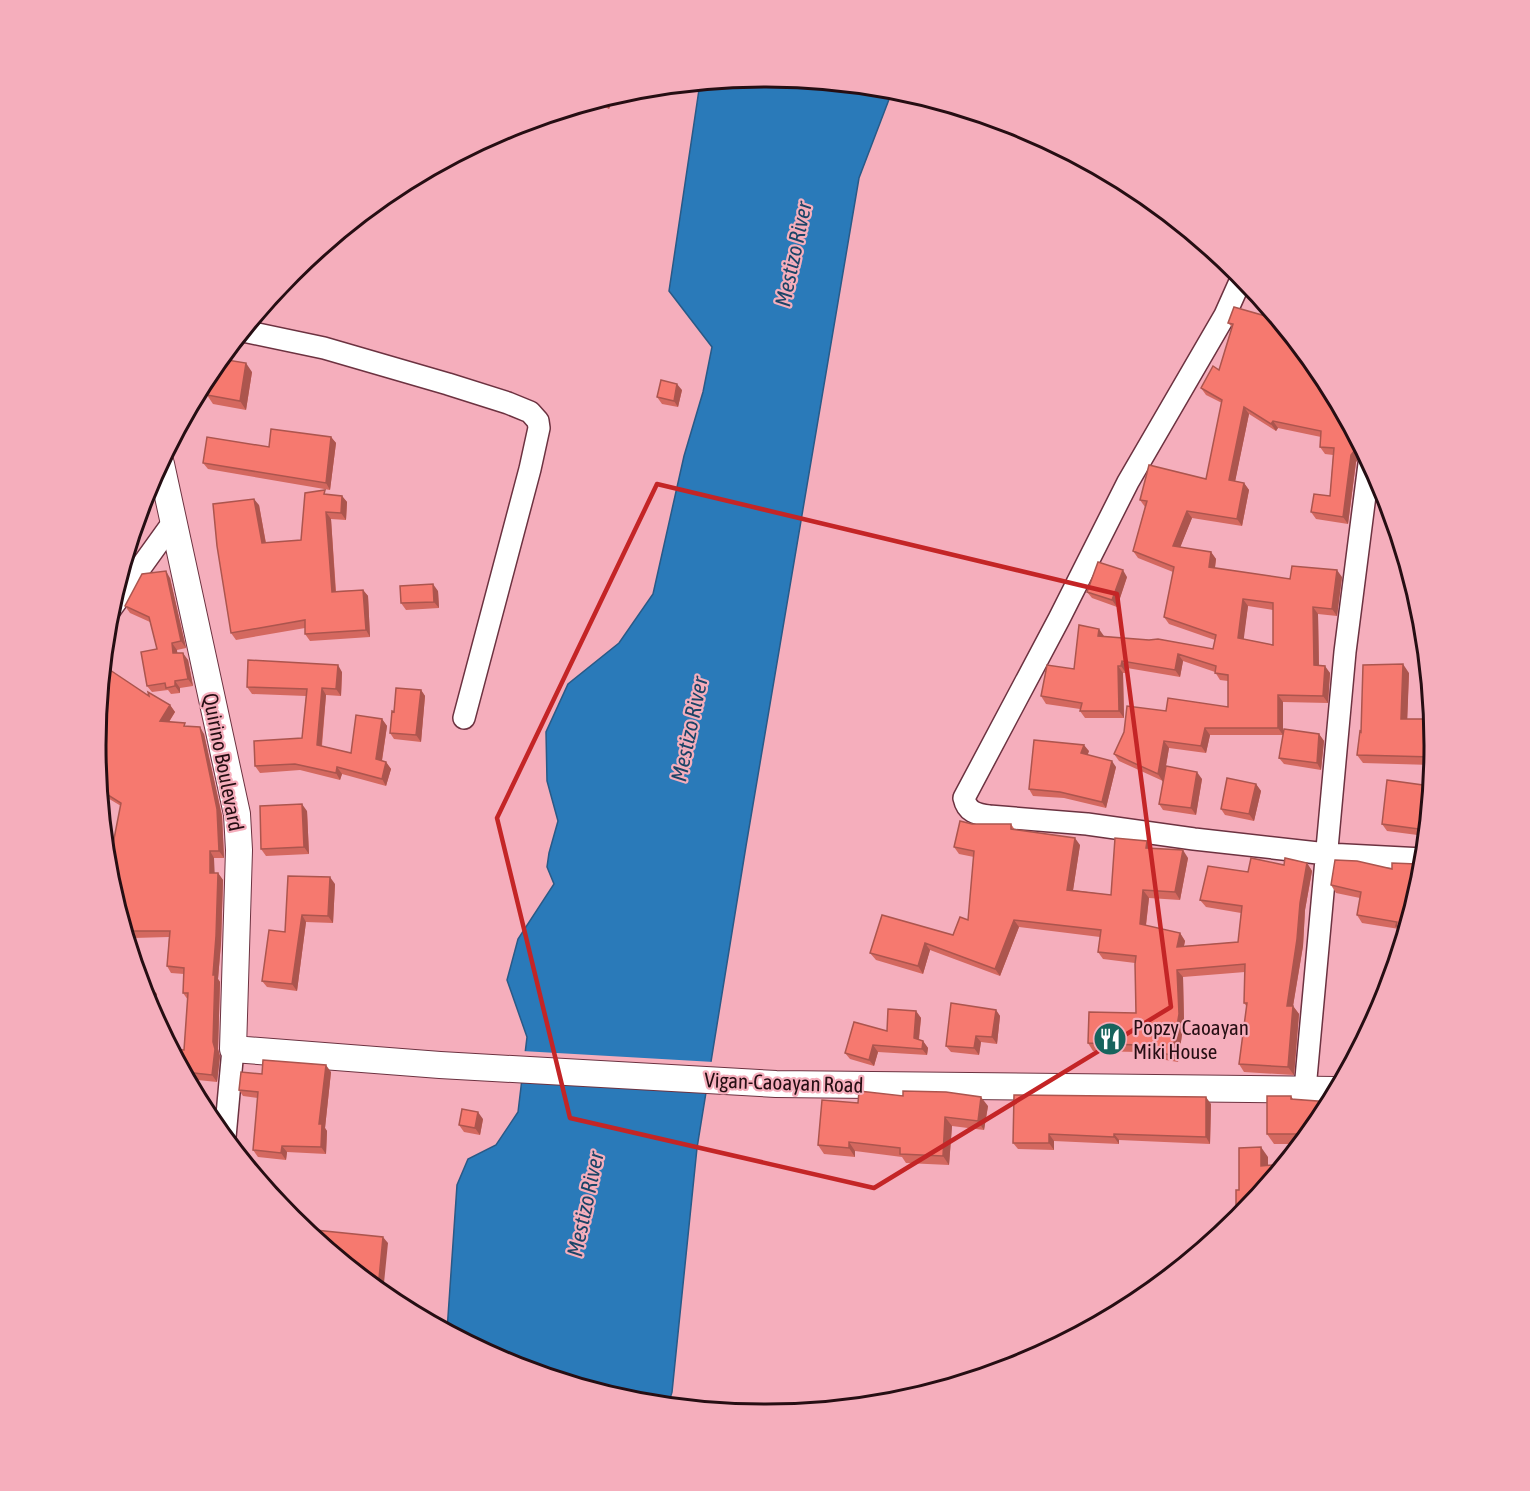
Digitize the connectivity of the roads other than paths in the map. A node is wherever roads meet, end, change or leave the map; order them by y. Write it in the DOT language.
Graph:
graph roads {
  1 [pos="1238,287"];
  2 [pos="252,334"];
  3 [pos="164,479"];
  4 [pos="1367,480"];
  5 [pos="174,521"];
  6 [pos="126,588"];
  7 [pos="464,718"];
  8 [pos="1327,854"];
  9 [pos="1414,859"];
  10 [pos="233,1049"];
  11 [pos="1305,1089"];
  12 [pos="1326,1090"];
  13 [pos="226,1123"];
  1 -- 8 [label="street"];
  2 -- 7 [label="street"];
  3 -- 5 [label="main road, Quirino Boulevard"];
  4 -- 8 [label="street"];
  5 -- 6 [label="street"];
  5 -- 10 [label="main road, Quirino Boulevard"];
  8 -- 9 [label="street"];
  8 -- 11 [label="street"];
  10 -- 11 [label="main road, Vigan-Caoayan Road"];
  10 -- 13 [label="street, Quirino Boulevard"];
  11 -- 12 [label="main road, Vigan-Caoayan Road"];
}
